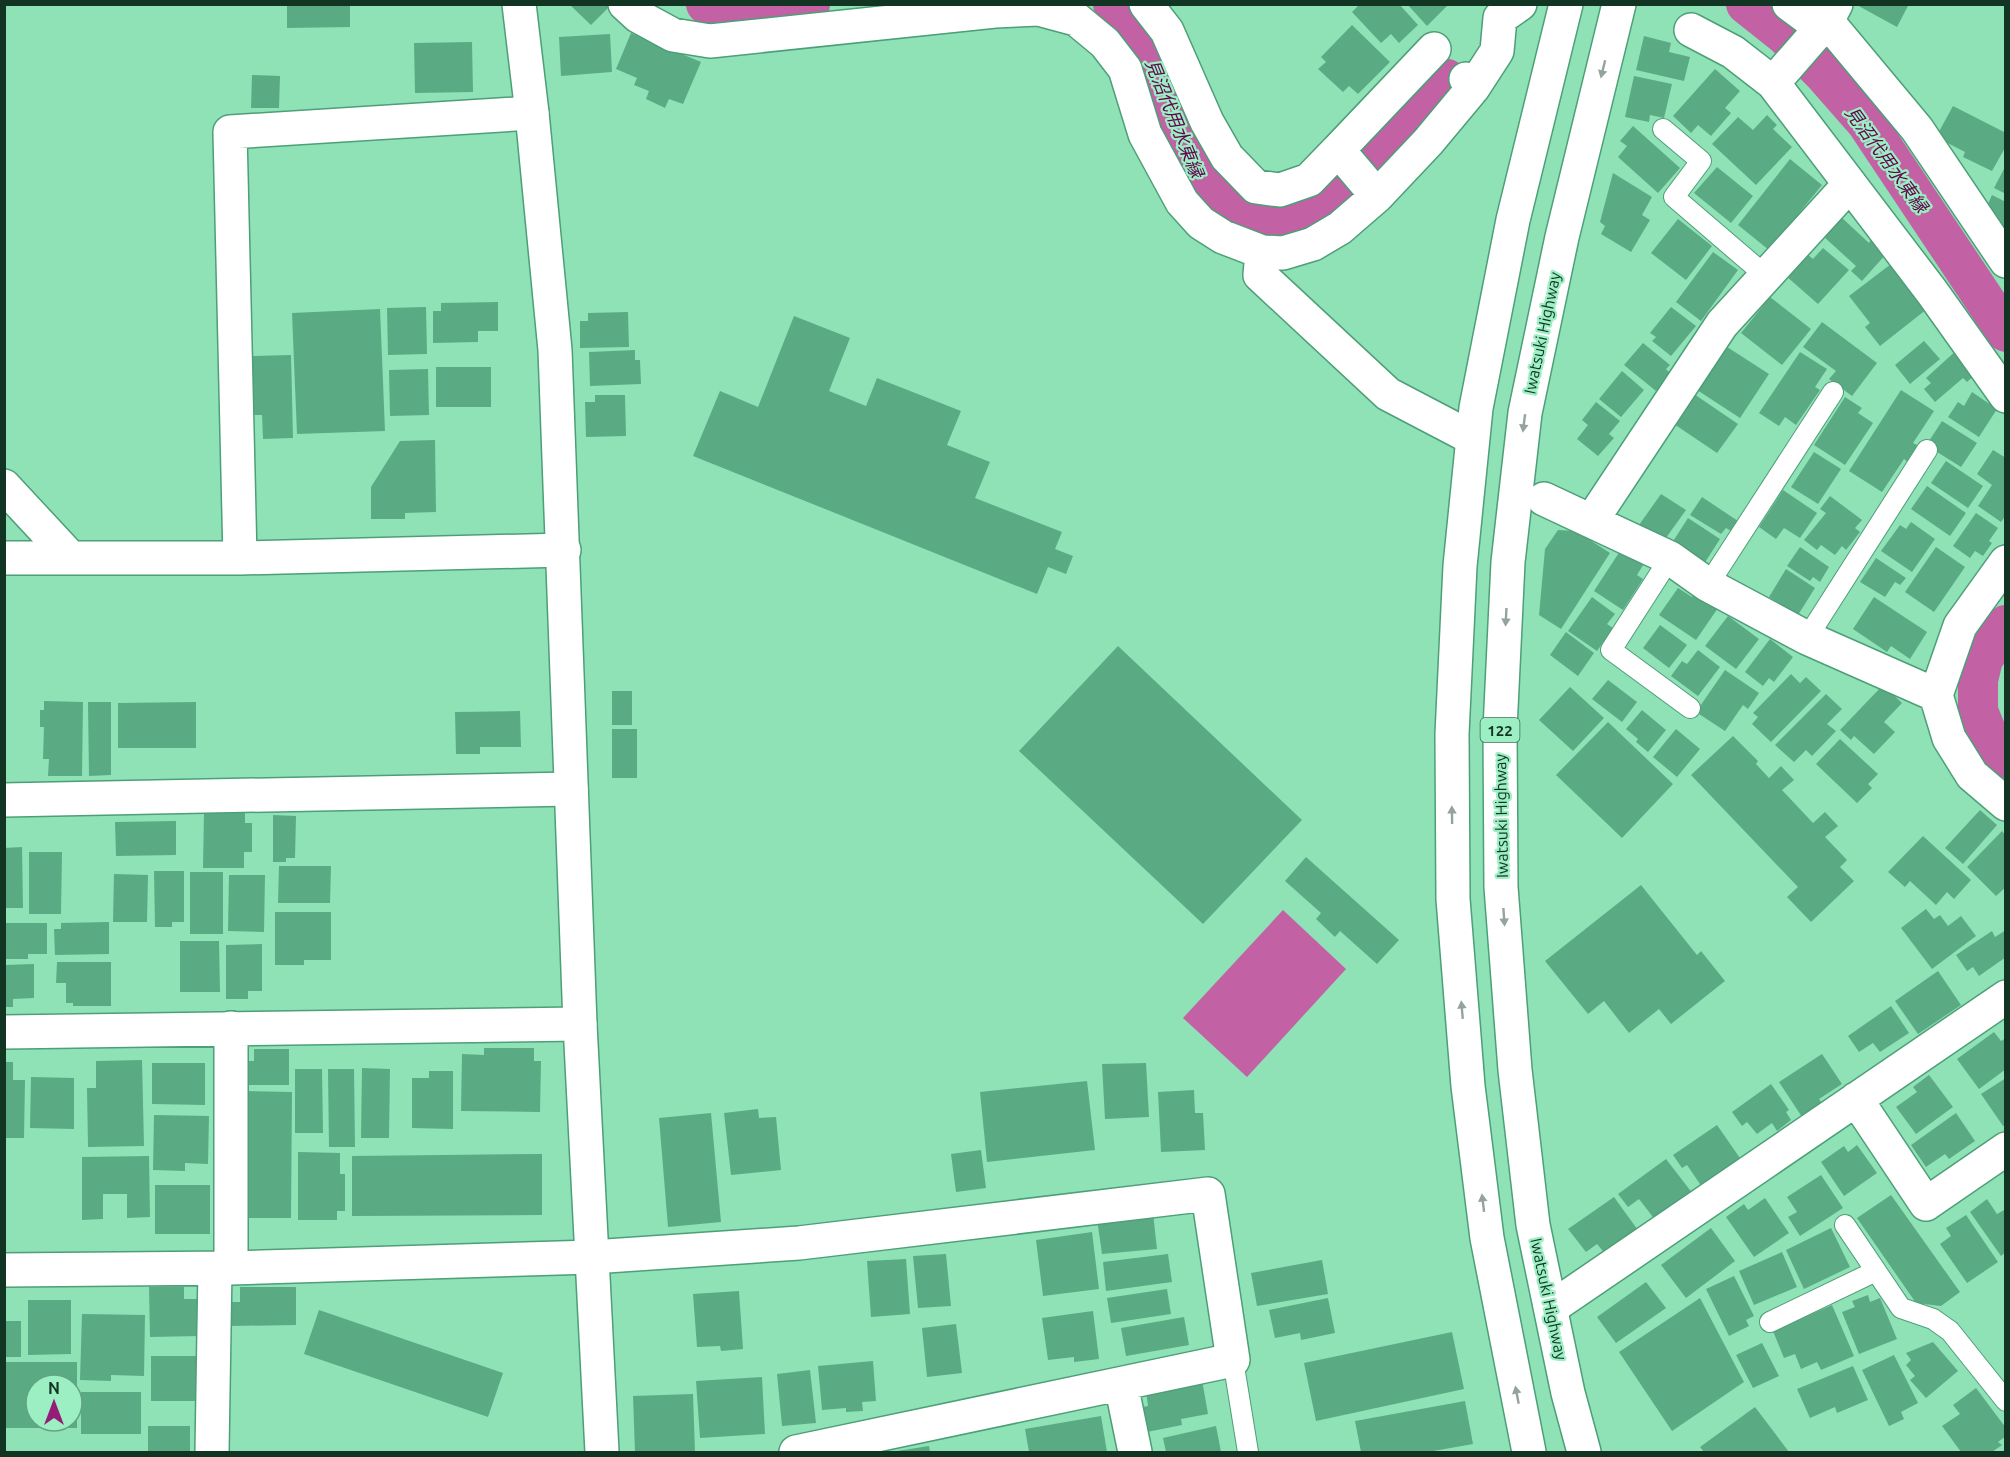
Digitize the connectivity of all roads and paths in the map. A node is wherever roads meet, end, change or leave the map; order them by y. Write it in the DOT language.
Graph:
graph roads {
  1 [pos="519,4"];
  2 [pos="625,4"];
  3 [pos="1146,4"];
  4 [pos="1520,4"];
  5 [pos="1789,4"];
  6 [pos="994,8"];
  7 [pos="1618,8"];
  8 [pos="1563,15"];
  9 [pos="1827,18"];
  10 [pos="1691,30"];
  11 [pos="1434,49"];
  12 [pos="1773,83"];
  13 [pos="532,113"];
  14 [pos="1663,129"];
  15 [pos="1341,153"];
  16 [pos="1850,184"];
  17 [pos="1372,189"];
  18 [pos="1262,252"];
  19 [pos="2006,261"];
  20 [pos="1766,276"];
  21 [pos="1833,392"];
  22 [pos="2006,396"];
  23 [pos="1472,438"];
  24 [pos="1927,450"];
  25 [pos="4,486"];
  26 [pos="1544,499"];
  27 [pos="1592,520"];
  28 [pos="564,550"];
  29 [pos="70,557"];
  30 [pos="4,558"];
  31 [pos="240,558"];
  32 [pos="1670,558"];
  33 [pos="2006,562"];
  34 [pos="1708,585"];
  35 [pos="1806,638"];
  36 [pos="1936,695"];
  37 [pos="1690,708"];
  38 [pos="571,789"];
  39 [pos="4,800"];
  40 [pos="2006,804"];
  41 [pos="2006,997"];
  42 [pos="580,1024"];
  43 [pos="231,1028"];
  44 [pos="4,1032"];
  45 [pos="1856,1100"];
  46 [pos="2006,1149"];
  47 [pos="1845,1225"];
  48 [pos="592,1257"];
  49 [pos="223,1268"];
  50 [pos="4,1270"];
  51 [pos="1876,1271"];
  52 [pos="1551,1308"];
  53 [pos="1770,1322"];
  54 [pos="1233,1360"];
  55 [pos="1121,1384"];
  56 [pos="2006,1401"];
  57 [pos="212,1452"];
  58 [pos="602,1452"];
  59 [pos="796,1452"];
  60 [pos="1135,1452"];
  61 [pos="1248,1452"];
  62 [pos="1529,1452"];
  63 [pos="1584,1452"];
  1 -- 13 [label="main road"];
  2 -- 6 [label="main road"];
  3 -- 15 [label="main road"];
  4 -- 17 [label="main road"];
  5 -- 9 [label="main road"];
  6 -- 18 [label="main road"];
  7 -- 52 [label="main road, Iwatsuki Highway / 122, one-way"];
  8 -- 23 [label="main road"];
  9 -- 12 [label="main road"];
  9 -- 19 [label="main road"];
  10 -- 12 [label="main road"];
  11 -- 15 [label="main road"];
  12 -- 16 [label="main road"];
  13 -- 28 [label="main road"];
  13 -- 31 [label="main road"];
  14 -- 20 [label="lane"];
  15 -- 17 [label="main road"];
  16 -- 20 [label="main road"];
  16 -- 22 [label="main road"];
  17 -- 18 [label="main road"];
  18 -- 23 [label="main road"];
  20 -- 27 [label="main road"];
  21 -- 34 [label="lane"];
  62 -- 23 [label="main road, one-way"];
  24 -- 35 [label="lane"];
  25 -- 29 [label="main road"];
  26 -- 27 [label="main road"];
  27 -- 32 [label="main road"];
  28 -- 31 [label="main road"];
  28 -- 38 [label="main road"];
  29 -- 30 [label="main road"];
  29 -- 31 [label="main road"];
  32 -- 34 [label="main road"];
  32 -- 37 [label="lane"];
  33 -- 36 [label="main road"];
  34 -- 35 [label="main road"];
  35 -- 36 [label="main road"];
  36 -- 40 [label="main road"];
  38 -- 39 [label="main road"];
  38 -- 42 [label="main road"];
  41 -- 45 [label="main road"];
  42 -- 43 [label="main road"];
  42 -- 48 [label="main road"];
  43 -- 44 [label="main road"];
  43 -- 49 [label="main road"];
  45 -- 46 [label="main road"];
  45 -- 52 [label="main road"];
  47 -- 51 [label="lane"];
  48 -- 49 [label="main road"];
  48 -- 54 [label="main road"];
  48 -- 58 [label="main road"];
  49 -- 50 [label="main road"];
  49 -- 57 [label="main road"];
  51 -- 53 [label="lane"];
  51 -- 56 [label="lane"];
  52 -- 63 [label="main road, Iwatsuki Highway / 122"];
  54 -- 55 [label="main road"];
  54 -- 61 [label="lane"];
  55 -- 59 [label="main road"];
  55 -- 60 [label="main road"];
}
